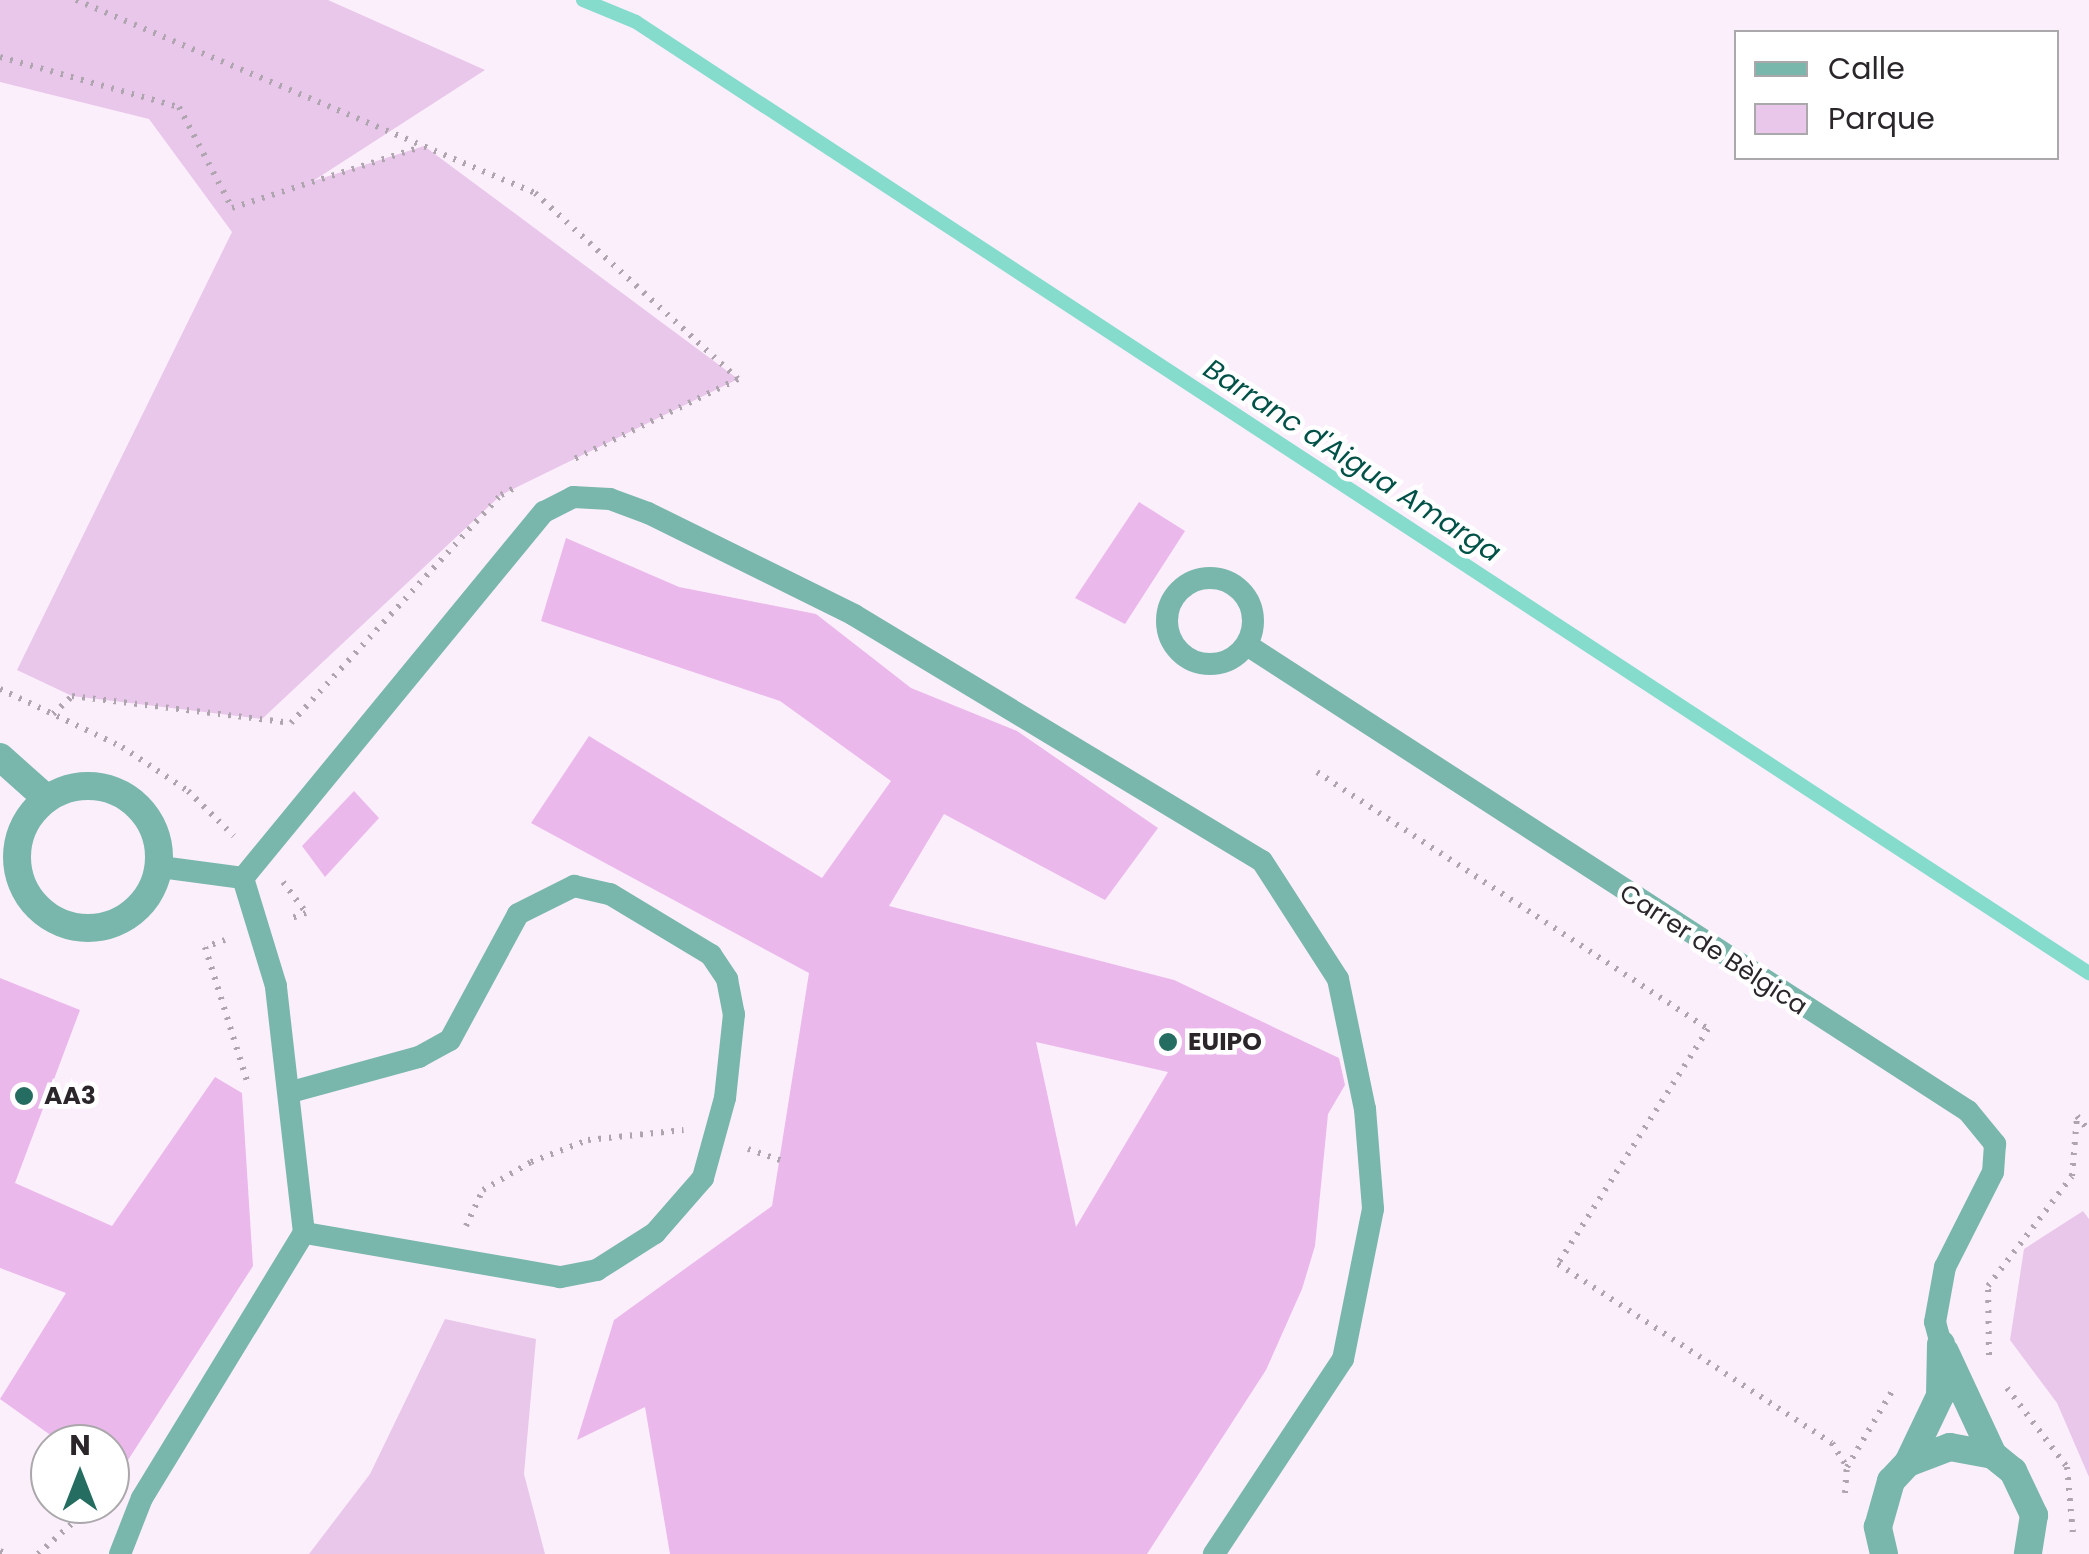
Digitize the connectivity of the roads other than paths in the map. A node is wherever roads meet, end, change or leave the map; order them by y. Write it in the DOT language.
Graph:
graph roads {
  1 [pos="1247,645"];
  2 [pos="0,757"];
  3 [pos="46,798"];
  4 [pos="160,867"];
  5 [pos="243,878"];
  6 [pos="292,1092"];
  7 [pos="304,1233"];
  8 [pos="1942,1344"];
  9 [pos="1993,1456"];
  10 [pos="1908,1464"];
  11 [pos="120,1554"];
  12 [pos="1214,1554"];
  13 [pos="1884,1554"];
  14 [pos="2028,1554"];
  1 -- 8 [label="lane, Carrer de Bèlgica"];
  2 -- 3 [label="street"];
  3 -- 4 [label="street"];
  3 -- 4 [label="street"];
  4 -- 5 [label="lane"];
  5 -- 6 [label="lane"];
  5 -- 12 [label="lane"];
  6 -- 7 [label="lane"];
  6 -- 7 [label="lane"];
  7 -- 11 [label="lane"];
  8 -- 9 [label="street, Carrer de Bèlgica"];
  8 -- 10 [label="street, Carrer de Bèlgica"];
  9 -- 10 [label="street"];
  9 -- 14 [label="street, Carrer de Bèlgica"];
  10 -- 13 [label="street, Carrer de Bèlgica"];
}
